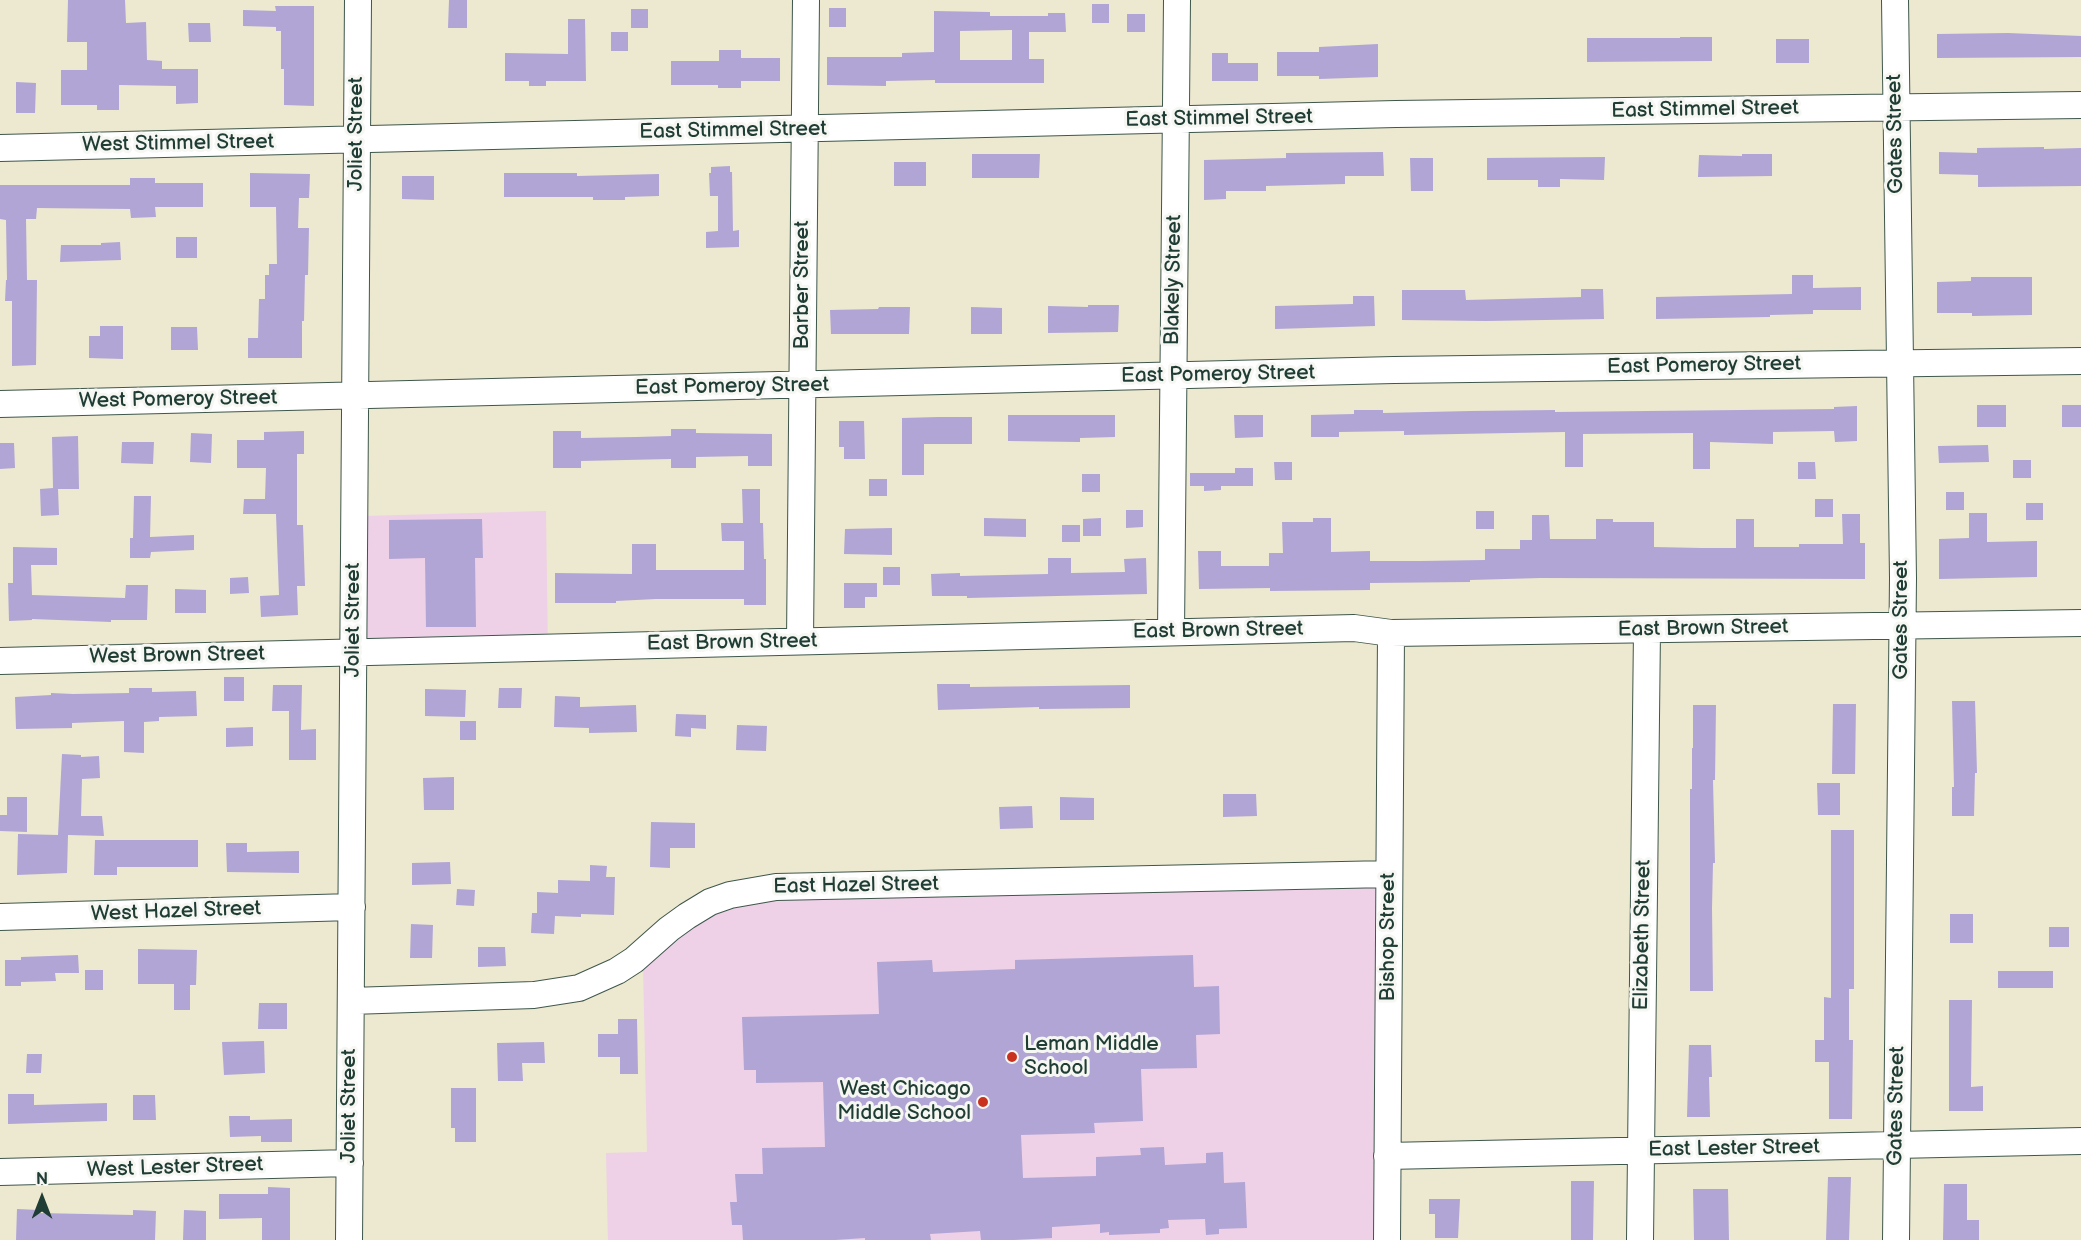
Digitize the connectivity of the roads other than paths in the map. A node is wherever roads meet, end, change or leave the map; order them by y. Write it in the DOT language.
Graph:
graph roads {
  1 [pos="358,0"];
  2 [pos="806,0"];
  3 [pos="1177,0"];
  4 [pos="1895,0"];
  5 [pos="2081,105"];
  6 [pos="1896,108"];
  7 [pos="1175,120"];
  8 [pos="804,129"];
  9 [pos="357,140"];
  10 [pos="0,148"];
  11 [pos="2081,361"];
  12 [pos="1900,364"];
  13 [pos="1173,376"];
  14 [pos="802,385"];
  15 [pos="356,396"];
  16 [pos="0,404"];
  17 [pos="2081,623"];
  18 [pos="1903,626"];
  19 [pos="1647,630"];
  20 [pos="1171,632"];
  21 [pos="1391,633"];
  22 [pos="800,641"];
  23 [pos="354,652"];
  24 [pos="0,661"];
  25 [pos="1389,874"];
  26 [pos="352,907"];
  27 [pos="0,917"];
  28 [pos="351,1001"];
  29 [pos="2081,1141"];
  30 [pos="1897,1145"];
  31 [pos="1641,1151"];
  32 [pos="1387,1156"];
  33 [pos="350,1163"];
  34 [pos="0,1172"];
  35 [pos="349,1240"];
  36 [pos="1387,1240"];
  37 [pos="1640,1240"];
  38 [pos="1896,1240"];
  1 -- 9 [label="street, Joliet Street"];
  2 -- 8 [label="street, Barber Street"];
  3 -- 7 [label="street, Blakely Street"];
  4 -- 6 [label="street, Gates Street"];
  5 -- 6 [label="street, East Stimmel Street"];
  6 -- 7 [label="street, East Stimmel Street"];
  6 -- 12 [label="street, Gates Street"];
  7 -- 8 [label="street, East Stimmel Street"];
  7 -- 13 [label="street, Blakely Street"];
  8 -- 9 [label="street, East Stimmel Street"];
  8 -- 14 [label="street, Barber Street"];
  9 -- 10 [label="street, West Stimmel Street"];
  9 -- 15 [label="street, Joliet Street"];
  11 -- 12 [label="street, East Pomeroy Street"];
  12 -- 13 [label="street, East Pomeroy Street"];
  12 -- 18 [label="street, Gates Street"];
  13 -- 14 [label="street, East Pomeroy Street"];
  13 -- 20 [label="street, Blakely Street"];
  14 -- 15 [label="street, East Pomeroy Street"];
  14 -- 22 [label="street, Barber Street"];
  15 -- 16 [label="street, West Pomeroy Street"];
  15 -- 23 [label="street, Joliet Street"];
  17 -- 18 [label="street, East Brown Street"];
  18 -- 19 [label="street, East Brown Street"];
  18 -- 30 [label="street, Gates Street"];
  19 -- 21 [label="street, East Brown Street"];
  19 -- 31 [label="street, Elizabeth Street"];
  20 -- 21 [label="street, East Brown Street"];
  20 -- 22 [label="street, East Brown Street"];
  21 -- 25 [label="street, Bishop Street"];
  22 -- 23 [label="street, East Brown Street"];
  23 -- 24 [label="street, West Brown Street"];
  23 -- 26 [label="street, Joliet Street"];
  25 -- 28 [label="street, East Hazel Street"];
  25 -- 32 [label="street, Bishop Street"];
  26 -- 27 [label="street, West Hazel Street"];
  26 -- 28 [label="street, Joliet Street"];
  28 -- 33 [label="street, Joliet Street"];
  29 -- 30 [label="street, East Lester Street"];
  30 -- 31 [label="street, East Lester Street"];
  30 -- 38 [label="street, Gates Street"];
  31 -- 32 [label="street, East Lester Street"];
  31 -- 37 [label="street, Elizabeth Street"];
  32 -- 36 [label="street, Bishop Street"];
  33 -- 34 [label="street, West Lester Street"];
  33 -- 35 [label="street, Joliet Street"];
}
